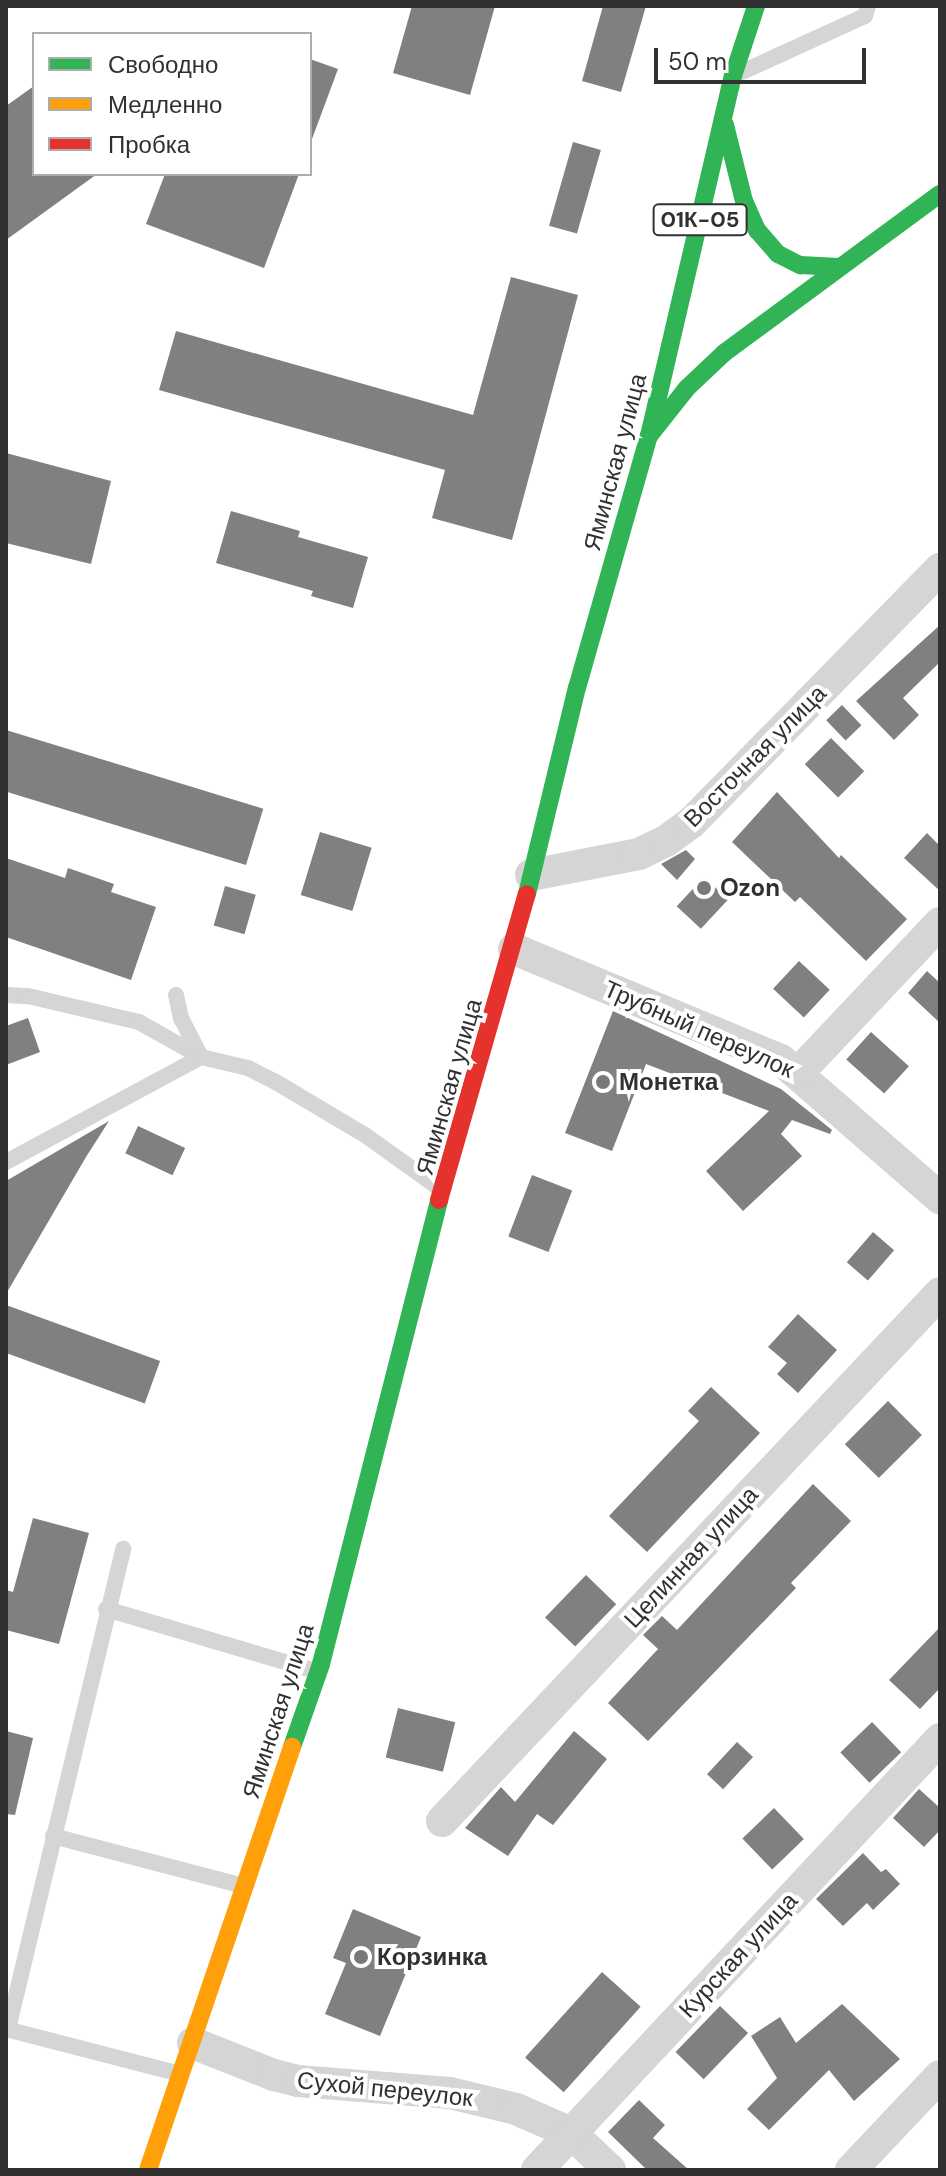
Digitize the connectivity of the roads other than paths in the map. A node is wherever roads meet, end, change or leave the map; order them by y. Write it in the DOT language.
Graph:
graph roads {
  1 [pos="756,6"];
  2 [pos="868,6"];
  3 [pos="733,76"];
  4 [pos="724,118"];
  5 [pos="940,194"];
  6 [pos="839,267"];
  7 [pos="649,436"];
  8 [pos="940,569"];
  9 [pos="531,875"];
  10 [pos="940,923"];
  11 [pos="514,949"];
  12 [pos="6,995"];
  13 [pos="176,995"];
  14 [pos="201,1057"];
  15 [pos="799,1072"];
  16 [pos="6,1162"];
  17 [pos="443,1191"];
  18 [pos="940,1198"];
  19 [pos="940,1293"];
  20 [pos="123,1549"];
  21 [pos="106,1609"];
  22 [pos="318,1672"];
  23 [pos="940,1739"];
  24 [pos="442,1821"];
  25 [pos="53,1836"];
  26 [pos="246,1887"];
  27 [pos="7,2029"];
  28 [pos="193,2043"];
  29 [pos="182,2075"];
  30 [pos="940,2076"];
  31 [pos="571,2133"];
  32 [pos="148,2170"];
  33 [pos="537,2170"];
  34 [pos="610,2170"];
  35 [pos="851,2170"];
  1 -- 3 [label="main road, Яминская улица / 01К-05"];
  2 -- 3 [label="lane"];
  3 -- 4 [label="main road, Яминская улица / 01К-05"];
  4 -- 6 [label="main road"];
  4 -- 7 [label="main road, Яминская улица / 01К-05"];
  5 -- 6 [label="main road"];
  6 -- 7 [label="main road"];
  7 -- 9 [label="main road, Яминская улица"];
  8 -- 9 [label="street, Восточная улица"];
  9 -- 11 [label="main road, Яминская улица"];
  10 -- 15 [label="street"];
  11 -- 15 [label="street, Трубный переулок"];
  11 -- 17 [label="main road, Яминская улица"];
  12 -- 14 [label="lane"];
  13 -- 14 [label="lane"];
  14 -- 16 [label="lane"];
  14 -- 17 [label="lane"];
  15 -- 18 [label="street, Трубный переулок"];
  17 -- 22 [label="main road, Яминская улица"];
  19 -- 24 [label="street, Целинная улица"];
  20 -- 21 [label="lane"];
  21 -- 22 [label="lane"];
  21 -- 25 [label="lane"];
  22 -- 26 [label="main road, Яминская улица"];
  23 -- 31 [label="street, Курская улица"];
  25 -- 26 [label="lane"];
  25 -- 27 [label="lane"];
  26 -- 28 [label="main road, Яминская улица"];
  27 -- 29 [label="lane"];
  28 -- 29 [label="main road, Яминская улица"];
  28 -- 31 [label="street, Сухой переулок"];
  29 -- 32 [label="main road, Яминская улица"];
  30 -- 35 [label="street"];
  31 -- 33 [label="street, Курская улица"];
  31 -- 34 [label="street, Сухой переулок"];
}
